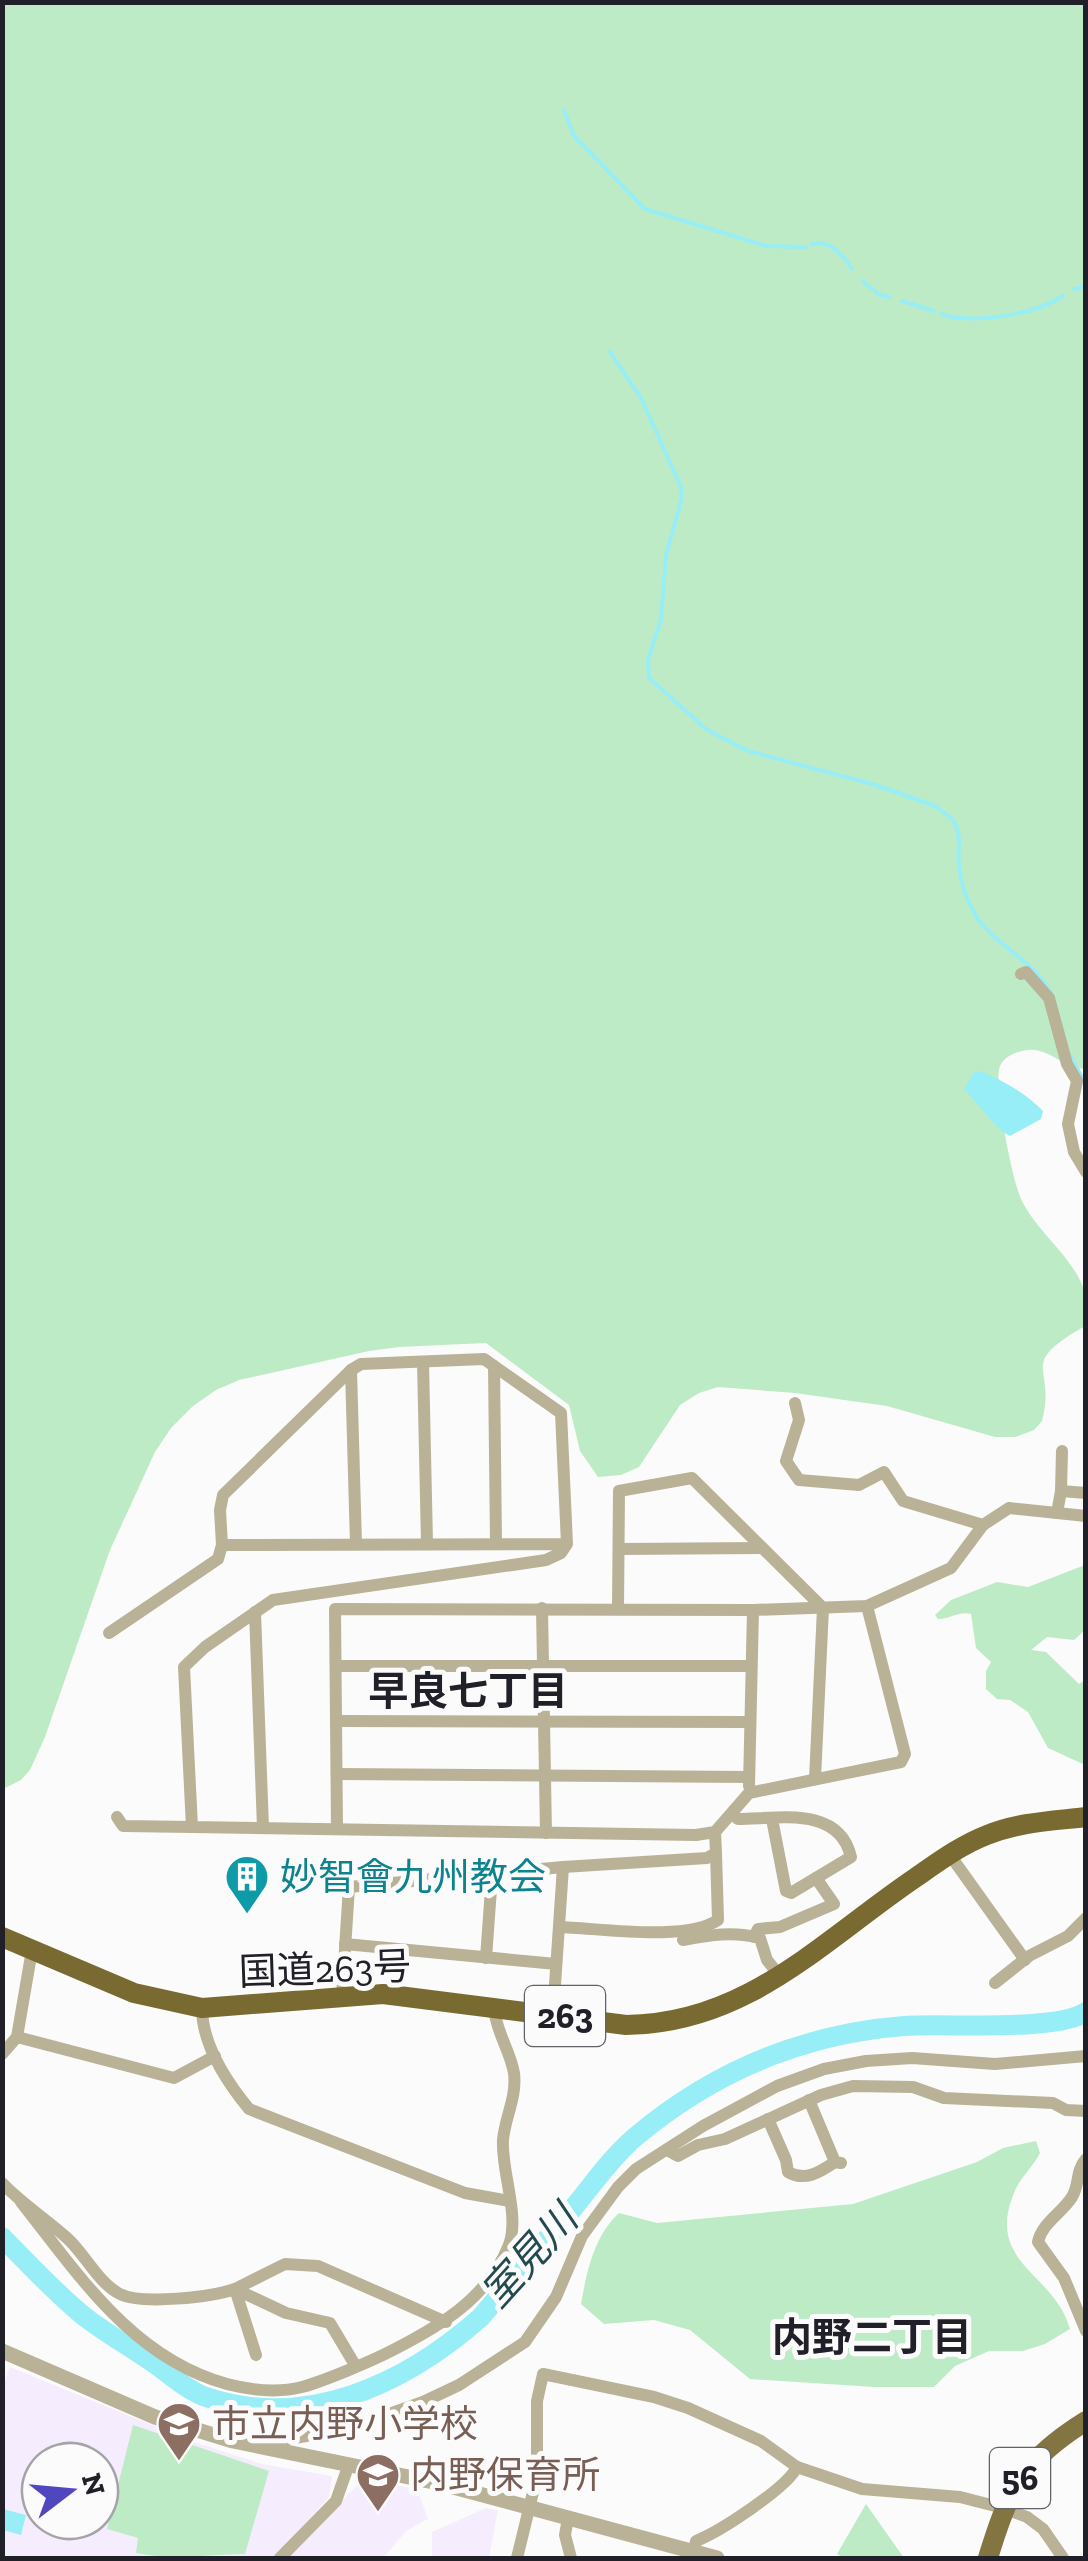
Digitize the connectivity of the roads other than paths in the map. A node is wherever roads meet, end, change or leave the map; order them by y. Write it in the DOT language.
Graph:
graph roads {
  1 [pos="1021,974"];
  2 [pos="1086,1172"];
  3 [pos="423,1362"];
  4 [pos="494,1366"];
  5 [pos="352,1370"];
  6 [pos="795,1404"];
  7 [pos="1062,1451"];
  8 [pos="1061,1492"];
  9 [pos="1086,1493"];
  10 [pos="1057,1513"];
  11 [pos="1086,1516"];
  12 [pos="983,1525"];
  13 [pos="428,1543"];
  14 [pos="496,1543"];
  15 [pos="356,1544"];
  16 [pos="567,1544"];
  17 [pos="222,1545"];
  18 [pos="762,1548"];
  19 [pos="619,1549"];
  20 [pos="334,1593"];
  21 [pos="867,1606"];
  22 [pos="542,1608"];
  23 [pos="618,1608"];
  24 [pos="823,1608"];
  25 [pos="335,1610"];
  26 [pos="753,1610"];
  27 [pos="255,1612"];
  28 [pos="109,1633"];
  29 [pos="336,1666"];
  30 [pos="751,1666"];
  31 [pos="542,1667"];
  32 [pos="337,1721"];
  33 [pos="543,1722"];
  34 [pos="750,1722"];
  35 [pos="337,1774"];
  36 [pos="544,1776"];
  37 [pos="749,1777"];
  38 [pos="815,1780"];
  39 [pos="749,1793"];
  40 [pos="732,1813"];
  41 [pos="117,1817"];
  42 [pos="772,1818"];
  43 [pos="1086,1818"];
  44 [pos="192,1827"];
  45 [pos="263,1828"];
  46 [pos="336,1828"];
  47 [pos="715,1832"];
  48 [pos="546,1833"];
  49 [pos="716,1853"];
  50 [pos="950,1854"];
  51 [pos="562,1867"];
  52 [pos="492,1875"];
  53 [pos="816,1878"];
  54 [pos="1086,1918"];
  55 [pos="559,1927"];
  56 [pos="2,1937"];
  57 [pos="754,1937"];
  58 [pos="682,1940"];
  59 [pos="345,1944"];
  60 [pos="32,1950"];
  61 [pos="486,1958"];
  62 [pos="1025,1960"];
  63 [pos="556,1964"];
  64 [pos="779,1976"];
  65 [pos="995,1984"];
  66 [pos="342,1995"];
  67 [pos="202,2008"];
  68 [pos="494,2008"];
  69 [pos="554,2014"];
  70 [pos="17,2036"];
  71 [pos="2,2054"];
  72 [pos="215,2056"];
  73 [pos="1086,2056"];
  74 [pos="809,2100"];
  75 [pos="1086,2112"];
  76 [pos="768,2119"];
  77 [pos="668,2150"];
  78 [pos="1086,2159"];
  79 [pos="2,2183"];
  80 [pos="510,2201"];
  81 [pos="21,2202"];
  82 [pos="235,2289"];
  83 [pos="446,2322"];
  84 [pos="1086,2332"];
  85 [pos="2,2351"];
  86 [pos="256,2355"];
  87 [pos="355,2365"];
  88 [pos="1086,2421"];
  89 [pos="267,2449"];
  90 [pos="349,2464"];
  91 [pos="797,2466"];
  92 [pos="530,2507"];
  93 [pos="1004,2508"];
  94 [pos="568,2518"];
  95 [pos="694,2552"];
  96 [pos="280,2558"];
  97 [pos="517,2558"];
  98 [pos="571,2558"];
  99 [pos="717,2558"];
  100 [pos="988,2558"];
  101 [pos="1063,2558"];
  1 -- 2 [label="street"];
  3 -- 4 [label="street"];
  3 -- 5 [label="street"];
  3 -- 13 [label="street"];
  4 -- 14 [label="street"];
  4 -- 16 [label="street"];
  5 -- 15 [label="street"];
  5 -- 17 [label="street"];
  6 -- 12 [label="street"];
  7 -- 8 [label="street"];
  8 -- 9 [label="street"];
  8 -- 10 [label="street"];
  10 -- 11 [label="street"];
  10 -- 12 [label="street"];
  12 -- 21 [label="street"];
  13 -- 14 [label="street"];
  13 -- 15 [label="street"];
  14 -- 16 [label="street"];
  15 -- 17 [label="street"];
  16 -- 20 [label="street"];
  17 -- 28 [label="street"];
  18 -- 19 [label="street"];
  18 -- 19 [label="street"];
  18 -- 24 [label="street"];
  19 -- 23 [label="street"];
  20 -- 25 [label="street"];
  20 -- 27 [label="street"];
  21 -- 24 [label="street"];
  21 -- 38 [label="street"];
  22 -- 23 [label="street"];
  22 -- 25 [label="street"];
  22 -- 31 [label="street"];
  23 -- 26 [label="street"];
  24 -- 26 [label="street"];
  24 -- 38 [label="street"];
  25 -- 29 [label="street"];
  26 -- 30 [label="street"];
  27 -- 44 [label="street"];
  27 -- 45 [label="street"];
  29 -- 31 [label="street"];
  29 -- 32 [label="street"];
  30 -- 31 [label="street"];
  30 -- 34 [label="street"];
  31 -- 33 [label="street"];
  32 -- 33 [label="street"];
  32 -- 35 [label="street"];
  33 -- 34 [label="street"];
  33 -- 36 [label="street"];
  34 -- 37 [label="street"];
  35 -- 36 [label="street"];
  35 -- 46 [label="street"];
  36 -- 37 [label="street"];
  36 -- 48 [label="street"];
  37 -- 39 [label="street"];
  38 -- 39 [label="street"];
  39 -- 40 [label="street"];
  40 -- 42 [label="street"];
  40 -- 47 [label="street"];
  41 -- 44 [label="street"];
  42 -- 53 [label="street"];
  42 -- 53 [label="street"];
  43 -- 50 [label="highway, 国道263号 / 263"];
  44 -- 45 [label="street"];
  45 -- 46 [label="street"];
  46 -- 48 [label="street"];
  47 -- 48 [label="street"];
  47 -- 49 [label="street"];
  49 -- 51 [label="street"];
  49 -- 55 [label="street"];
  50 -- 62 [label="street"];
  50 -- 64 [label="highway, 国道263号 / 263"];
  51 -- 52 [label="street"];
  51 -- 55 [label="street"];
  52 -- 59 [label="street"];
  52 -- 61 [label="street"];
  53 -- 57 [label="street"];
  54 -- 62 [label="street"];
  55 -- 63 [label="street"];
  56 -- 60 [label="highway, 国道263号 / 263"];
  57 -- 58 [label="street"];
  57 -- 64 [label="street"];
  59 -- 61 [label="street"];
  59 -- 66 [label="street"];
  60 -- 67 [label="highway, 国道263号 / 263"];
  60 -- 70 [label="street"];
  61 -- 63 [label="street"];
  62 -- 65 [label="street"];
  63 -- 69 [label="street"];
  64 -- 69 [label="highway, 国道263号 / 263"];
  66 -- 67 [label="highway, 国道263号 / 263"];
  66 -- 68 [label="highway, 国道263号 / 263"];
  67 -- 72 [label="street"];
  68 -- 69 [label="highway, 国道263号 / 263"];
  68 -- 80 [label="street"];
  70 -- 71 [label="street"];
  70 -- 72 [label="street"];
  72 -- 80 [label="street"];
  73 -- 77 [label="street"];
  74 -- 75 [label="street"];
  74 -- 76 [label="street"];
  74 -- 76 [label="street"];
  76 -- 77 [label="street"];
  77 -- 89 [label="street"];
  78 -- 84 [label="street"];
  79 -- 81 [label="street"];
  80 -- 83 [label="street"];
  81 -- 82 [label="street"];
  81 -- 87 [label="street"];
  82 -- 83 [label="street"];
  82 -- 86 [label="street"];
  82 -- 87 [label="street"];
  83 -- 87 [label="street"];
  85 -- 89 [label="street"];
  88 -- 93 [label="main road, 56"];
  89 -- 90 [label="street"];
  90 -- 92 [label="street"];
  90 -- 96 [label="street"];
  91 -- 92 [label="street"];
  91 -- 93 [label="street"];
  91 -- 95 [label="street"];
  92 -- 94 [label="street"];
  92 -- 97 [label="street"];
  93 -- 100 [label="main road, 56"];
  93 -- 101 [label="street"];
  94 -- 95 [label="street"];
  94 -- 98 [label="street"];
  95 -- 99 [label="street"];
}
